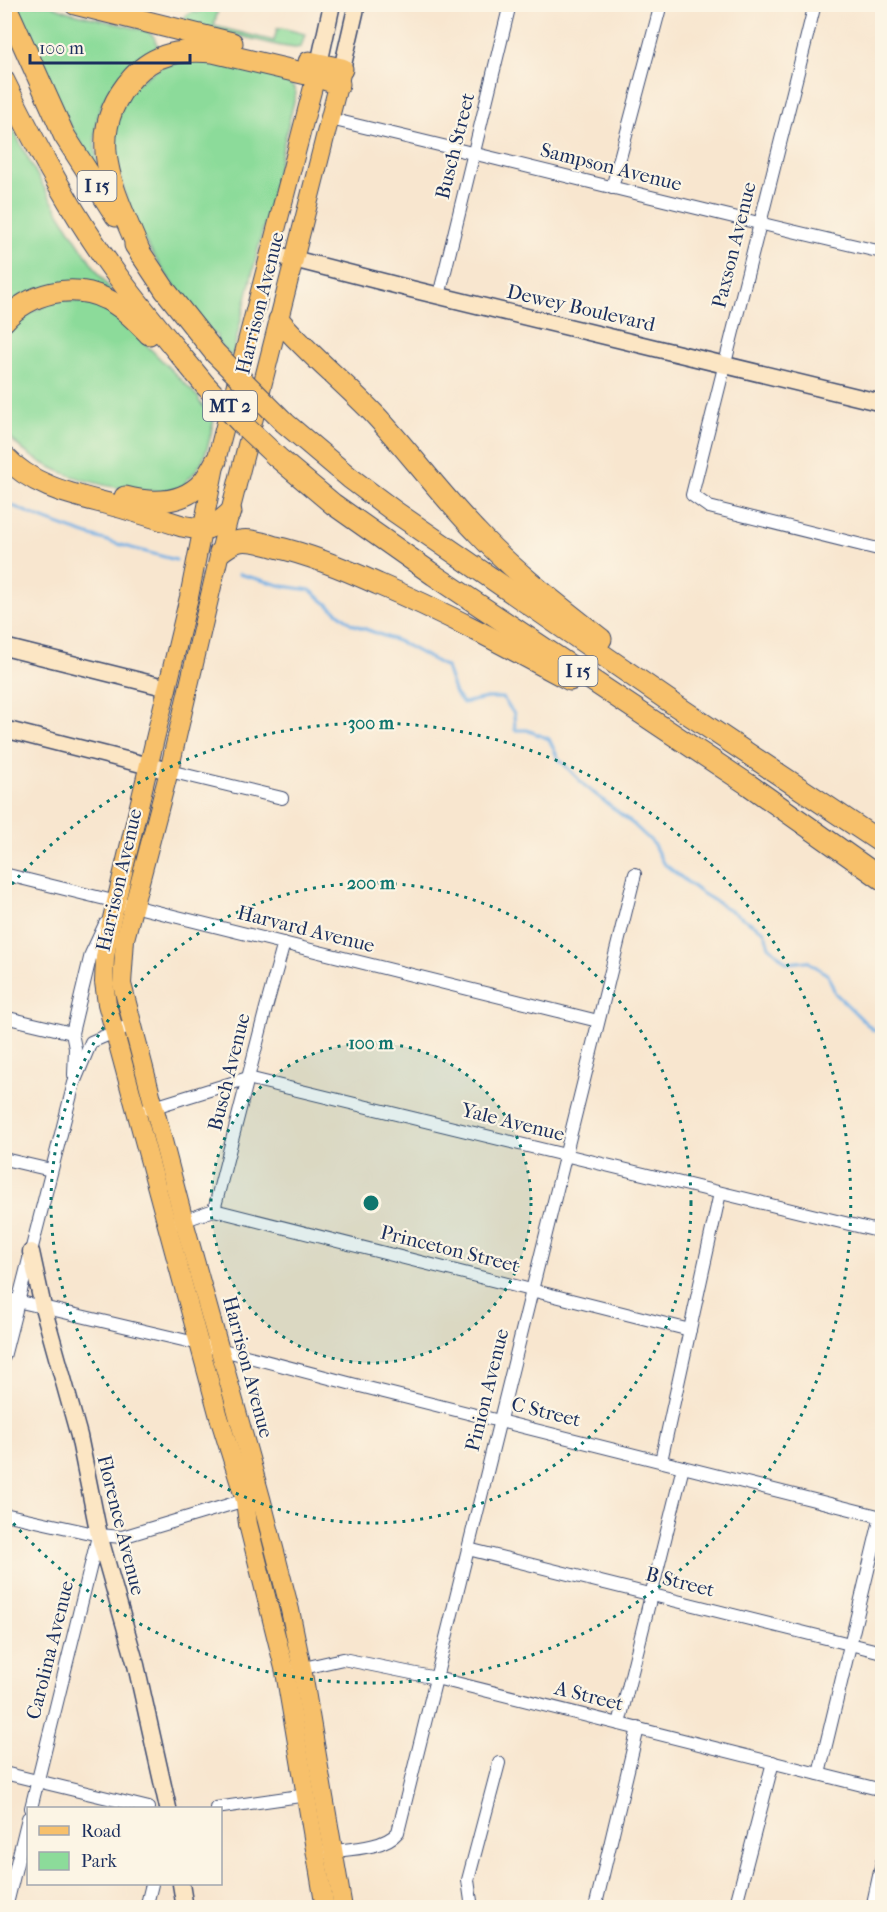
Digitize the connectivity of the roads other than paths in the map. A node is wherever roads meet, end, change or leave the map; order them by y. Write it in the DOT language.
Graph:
graph roads {
  1 [pos="5,4"];
  2 [pos="75,4"];
  3 [pos="332,4"];
  4 [pos="357,4"];
  5 [pos="510,4"];
  6 [pos="661,4"];
  7 [pos="814,4"];
  8 [pos="317,70"];
  9 [pos="341,77"];
  10 [pos="4,81"];
  11 [pos="330,119"];
  12 [pos="473,152"];
  13 [pos="612,188"];
  14 [pos="759,224"];
  15 [pos="882,252"];
  16 [pos="270,253"];
  17 [pos="141,255"];
  18 [pos="295,259"];
  19 [pos="439,296"];
  20 [pos="279,320"];
  21 [pos="4,321"];
  22 [pos="724,365"];
  23 [pos="205,385"];
  24 [pos="882,403"];
  25 [pos="4,438"];
  26 [pos="4,456"];
  27 [pos="216,461"];
  28 [pos="231,512"];
  29 [pos="201,530"];
  30 [pos="882,550"];
  31 [pos="220,552"];
  32 [pos="4,647"];
  33 [pos="168,688"];
  34 [pos="675,705"];
  35 [pos="4,729"];
  36 [pos="150,766"];
  37 [pos="169,771"];
  38 [pos="749,785"];
  39 [pos="282,798"];
  40 [pos="882,843"];
  41 [pos="4,874"];
  42 [pos="635,874"];
  43 [pos="882,879"];
  44 [pos="116,901"];
  45 [pos="135,907"];
  46 [pos="284,944"];
  47 [pos="4,1017"];
  48 [pos="598,1021"];
  49 [pos="133,1024"];
  50 [pos="114,1031"];
  51 [pos="72,1033"];
  52 [pos="248,1078"];
  53 [pos="74,1083"];
  54 [pos="145,1110"];
  55 [pos="565,1155"];
  56 [pos="4,1159"];
  57 [pos="51,1170"];
  58 [pos="720,1193"];
  59 [pos="214,1210"];
  60 [pos="176,1223"];
  61 [pos="882,1232"];
  62 [pos="31,1252"];
  63 [pos="532,1290"];
  64 [pos="4,1298"];
  65 [pos="18,1301"];
  66 [pos="43,1307"];
  67 [pos="690,1330"];
  68 [pos="200,1344"];
  69 [pos="219,1349"];
  70 [pos="4,1357"];
  71 [pos="500,1420"];
  72 [pos="661,1461"];
  73 [pos="683,1467"];
  74 [pos="245,1500"];
  75 [pos="4,1514"];
  76 [pos="882,1516"];
  77 [pos="99,1535"];
  78 [pos="468,1549"];
  79 [pos="651,1594"];
  80 [pos="850,1644"];
  81 [pos="882,1652"];
  82 [pos="294,1670"];
  83 [pos="436,1678"];
  84 [pos="619,1724"];
  85 [pos="638,1728"];
  86 [pos="773,1762"];
  87 [pos="498,1763"];
  88 [pos="4,1773"];
  89 [pos="819,1774"];
  90 [pos="38,1781"];
  91 [pos="882,1790"];
  92 [pos="307,1795"];
  93 [pos="32,1807"];
  94 [pos="141,1807"];
  95 [pos="168,1807"];
  96 [pos="222,1808"];
  97 [pos="27,1822"];
  98 [pos="325,1852"];
  99 [pos="882,1862"];
  100 [pos="152,1885"];
  101 [pos="181,1885"];
  102 [pos="6,1908"];
  103 [pos="146,1908"];
  104 [pos="185,1908"];
  105 [pos="325,1908"];
  106 [pos="343,1908"];
  107 [pos="472,1908"];
  108 [pos="595,1908"];
  109 [pos="735,1908"];
  110 [pos="872,1908"];
  1 -- 17 [label="highway, I 15"];
  2 -- 8 [label="highway"];
  3 -- 8 [label="street, Harrison Avenue / MT 2"];
  4 -- 9 [label="street, Harrison Avenue"];
  5 -- 12 [label="street, Busch Street"];
  6 -- 13 [label="street"];
  7 -- 14 [label="street, Paxson Avenue"];
  8 -- 9 [label="highway"];
  8 -- 16 [label="main road, Harrison Avenue / MT 2"];
  8 -- 17 [label="highway"];
  9 -- 11 [label="main road, Harrison Avenue"];
  10 -- 23 [label="highway, I 15"];
  11 -- 12 [label="street, Sampson Avenue"];
  11 -- 18 [label="main road, Harrison Avenue"];
  12 -- 13 [label="street, Sampson Avenue"];
  12 -- 19 [label="street, Busch Street"];
  13 -- 14 [label="street, Sampson Avenue"];
  14 -- 15 [label="street, Sampson Avenue"];
  14 -- 22 [label="street, Paxson Avenue"];
  16 -- 18 [label="street, Dewey Boulevard"];
  16 -- 27 [label="main road, Harrison Avenue / MT 2"];
  17 -- 34 [label="highway, I 15, bridge"];
  18 -- 19 [label="street, Dewey Boulevard"];
  18 -- 20 [label="main road, Harrison Avenue"];
  19 -- 22 [label="street, Dewey Boulevard"];
  20 -- 28 [label="main road, Harrison Avenue"];
  20 -- 34 [label="highway"];
  21 -- 23 [label="highway"];
  22 -- 24 [label="street, Dewey Boulevard"];
  22 -- 30 [label="street, Paxson Avenue"];
  23 -- 38 [label="highway, I 15, bridge"];
  25 -- 27 [label="highway"];
  26 -- 29 [label="highway"];
  27 -- 29 [label="main road, Harrison Avenue / MT 2"];
  28 -- 29 [label="highway"];
  28 -- 31 [label="main road, Harrison Avenue"];
  29 -- 33 [label="main road, Harrison Avenue"];
  31 -- 37 [label="main road, Harrison Avenue"];
  31 -- 38 [label="highway"];
  32 -- 33 [label="street"];
  33 -- 36 [label="main road, Harrison Avenue"];
  34 -- 40 [label="highway, I 15"];
  35 -- 36 [label="street"];
  36 -- 37 [label="street"];
  36 -- 44 [label="main road, Harrison Avenue"];
  37 -- 39 [label="street"];
  37 -- 45 [label="main road, Harrison Avenue"];
  38 -- 43 [label="highway, I 15"];
  41 -- 44 [label="street, Harvard Avenue"];
  42 -- 48 [label="street, Pinion Avenue"];
  44 -- 45 [label="street, Harvard Avenue"];
  44 -- 50 [label="main road, Harrison Avenue"];
  44 -- 51 [label="street"];
  45 -- 46 [label="street, Harvard Avenue"];
  45 -- 49 [label="main road, Harrison Avenue"];
  46 -- 48 [label="street, Harvard Avenue"];
  46 -- 52 [label="street, Busch Avenue"];
  47 -- 51 [label="street"];
  48 -- 55 [label="street, Pinion Avenue"];
  49 -- 50 [label="street"];
  49 -- 54 [label="main road, Harrison Avenue"];
  50 -- 53 [label="street"];
  50 -- 54 [label="main road, Harrison Avenue"];
  51 -- 53 [label="street"];
  52 -- 54 [label="street"];
  52 -- 55 [label="street, Yale Avenue"];
  52 -- 59 [label="street, Busch Avenue"];
  53 -- 57 [label="street"];
  54 -- 60 [label="main road, Harrison Avenue"];
  55 -- 58 [label="street, Yale Avenue"];
  55 -- 63 [label="street, Pinion Avenue"];
  56 -- 57 [label="street"];
  57 -- 62 [label="street"];
  58 -- 61 [label="street, Yale Avenue"];
  58 -- 67 [label="street"];
  59 -- 60 [label="street"];
  59 -- 63 [label="street, Princeton Street"];
  60 -- 68 [label="main road, Harrison Avenue"];
  60 -- 69 [label="main road, Harrison Avenue"];
  62 -- 65 [label="street"];
  62 -- 66 [label="street, Florence Avenue"];
  63 -- 67 [label="street, Princeton Street"];
  63 -- 71 [label="street, Pinion Avenue"];
  64 -- 65 [label="street, C Street"];
  65 -- 66 [label="street, C Street"];
  65 -- 70 [label="street"];
  66 -- 68 [label="street, C Street"];
  66 -- 77 [label="street, Florence Avenue"];
  67 -- 72 [label="street"];
  68 -- 69 [label="street, C Street"];
  68 -- 74 [label="main road, Harrison Avenue"];
  69 -- 71 [label="street, C Street"];
  69 -- 82 [label="main road, Harrison Avenue"];
  71 -- 72 [label="street, C Street"];
  71 -- 78 [label="street, Pinion Avenue"];
  72 -- 73 [label="street, C Street"];
  73 -- 76 [label="street, C Street"];
  73 -- 79 [label="street"];
  74 -- 77 [label="street"];
  74 -- 82 [label="main road, Harrison Avenue"];
  75 -- 77 [label="street"];
  76 -- 80 [label="street"];
  77 -- 90 [label="street, Carolina Avenue"];
  77 -- 95 [label="street, Florence Avenue"];
  78 -- 79 [label="street, B Street"];
  78 -- 83 [label="street, Pinion Avenue"];
  79 -- 80 [label="street, B Street"];
  79 -- 84 [label="street"];
  80 -- 81 [label="street, B Street"];
  80 -- 89 [label="street"];
  82 -- 83 [label="street, A Street"];
  82 -- 92 [label="main road, Harrison Avenue"];
  82 -- 98 [label="main road, Harrison Avenue"];
  83 -- 84 [label="street, A Street"];
  83 -- 98 [label="street, Pinion Avenue"];
  84 -- 85 [label="street, A Street"];
  85 -- 86 [label="street, A Street"];
  85 -- 108 [label="street"];
  86 -- 89 [label="street, A Street"];
  86 -- 109 [label="street"];
  87 -- 107 [label="street"];
  88 -- 90 [label="street"];
  89 -- 91 [label="street, A Street"];
  90 -- 93 [label="street, Carolina Avenue"];
  90 -- 94 [label="street"];
  92 -- 96 [label="street"];
  92 -- 98 [label="main road, Harrison Avenue"];
  97 -- 102 [label="street"];
  98 -- 105 [label="main road, Harrison Avenue"];
  98 -- 106 [label="main road, Harrison Avenue"];
  99 -- 110 [label="street"];
  100 -- 103 [label="street"];
  101 -- 104 [label="street"];
}
